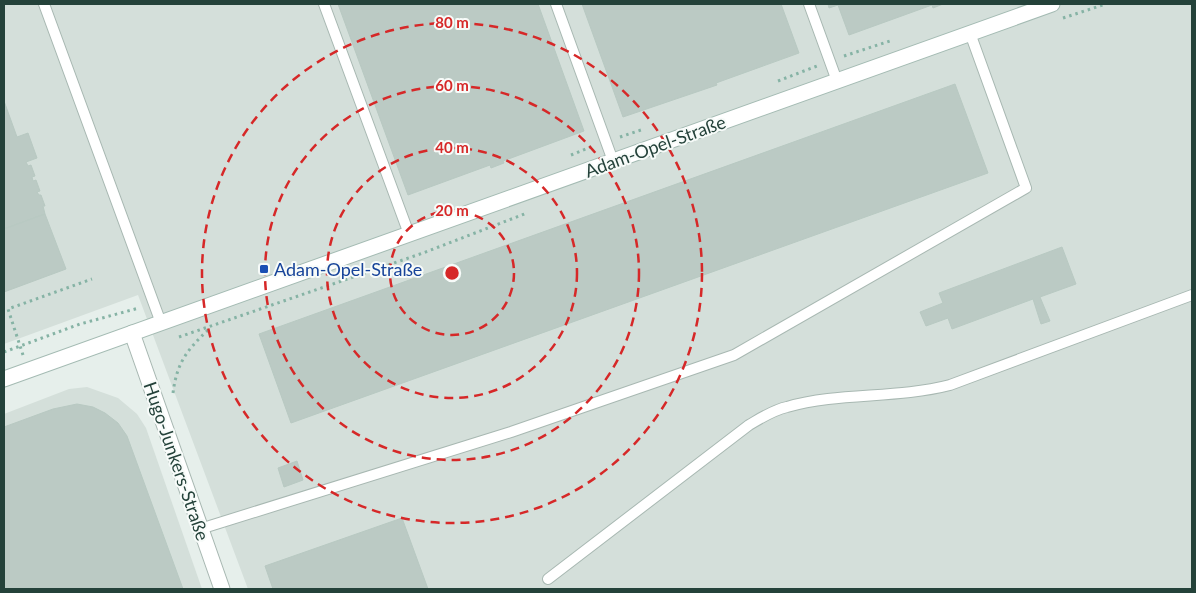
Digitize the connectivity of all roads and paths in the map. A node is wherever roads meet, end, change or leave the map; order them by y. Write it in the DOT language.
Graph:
graph roads {
  1 [pos="44,4"];
  2 [pos="324,4"];
  3 [pos="556,4"];
  4 [pos="809,4"];
  5 [pos="1052,4"];
  6 [pos="970,33"];
  7 [pos="837,81"];
  8 [pos="613,161"];
  9 [pos="409,234"];
  10 [pos="92,279"];
  11 [pos="1192,295"];
  12 [pos="161,323"];
  13 [pos="210,328"];
  14 [pos="132,333"];
  15 [pos="30,369"];
  16 [pos="4,378"];
  17 [pos="173,399"];
  18 [pos="200,529"];
  19 [pos="548,579"];
  20 [pos="222,589"];
  1 -- 12 [label="lane"];
  2 -- 9 [label="lane"];
  3 -- 8 [label="lane"];
  4 -- 7 [label="lane"];
  5 -- 6 [label="main road, Adam-Opel-Straße"];
  6 -- 7 [label="main road, Adam-Opel-Straße"];
  6 -- 18 [label="lane"];
  7 -- 8 [label="main road, Adam-Opel-Straße"];
  8 -- 9 [label="main road, Adam-Opel-Straße"];
  9 -- 12 [label="main road, Adam-Opel-Straße"];
  10 -- 15 [label="path"];
  11 -- 19 [label="lane"];
  12 -- 14 [label="main road, Adam-Opel-Straße"];
  13 -- 17 [label="path"];
  14 -- 15 [label="main road, Adam-Opel-Straße"];
  14 -- 18 [label="main road, Hugo-Junkers-Straße"];
  15 -- 16 [label="main road, Adam-Opel-Straße"];
  18 -- 20 [label="main road, Hugo-Junkers-Straße"];
}
